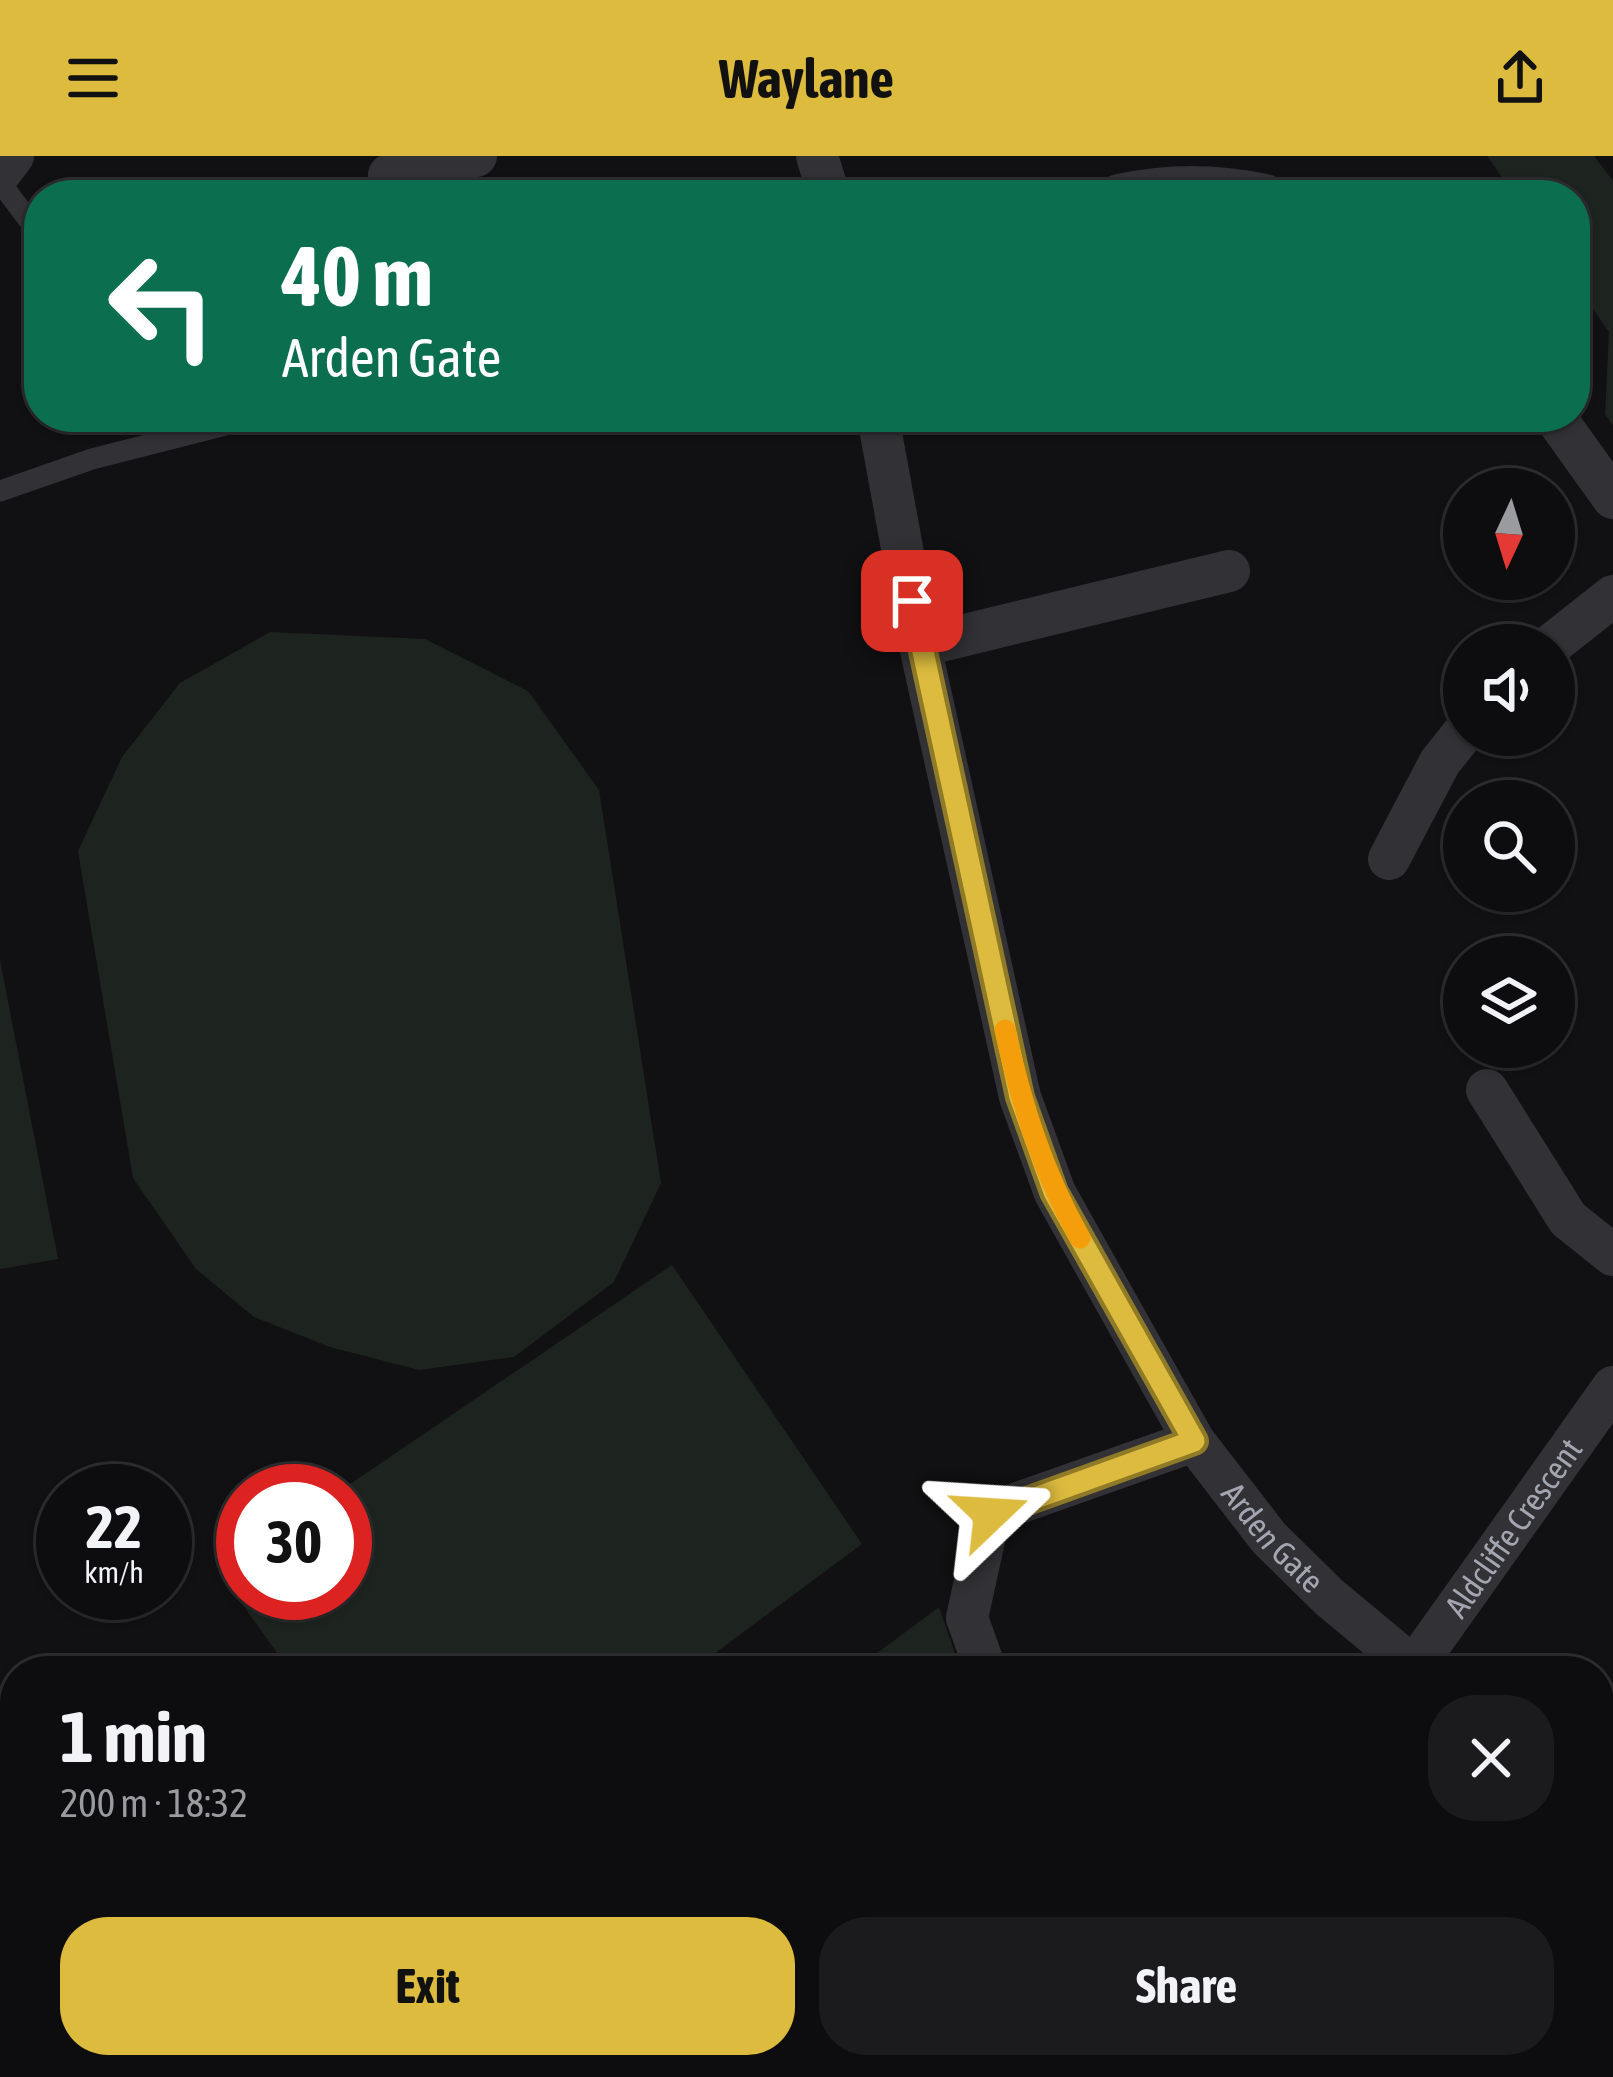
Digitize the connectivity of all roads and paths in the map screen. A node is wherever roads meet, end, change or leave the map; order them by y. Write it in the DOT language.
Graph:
graph roads {
  1 [pos="14,156"];
  2 [pos="476,156"];
  3 [pos="0,172"];
  4 [pos="389,175"];
  5 [pos="0,182"];
  6 [pos="24,214"];
  7 [pos="198,432"];
  8 [pos="881,432"];
  9 [pos="1566,432"];
  10 [pos="0,491"];
  11 [pos="1613,498"];
  12 [pos="1229,572"];
  13 [pos="1613,596"];
  14 [pos="1575,626"];
  15 [pos="920,646"];
  16 [pos="1445,756"];
  17 [pos="1389,859"];
  18 [pos="1487,1090"];
  19 [pos="1613,1255"];
  20 [pos="1613,1387"];
  21 [pos="1194,1441"];
  22 [pos="981,1656"];
  23 [pos="1400,1656"];
  24 [pos="1425,1656"];
  1 -- 3 [label="street"];
  2 -- 4 [label="street"];
  5 -- 6 [label="lane"];
  7 -- 10 [label="lane"];
  8 -- 15 [label="street, Arden Gate"];
  9 -- 11 [label="street"];
  12 -- 15 [label="street"];
  13 -- 14 [label="street"];
  15 -- 21 [label="street, Arden Gate"];
  16 -- 17 [label="street"];
  18 -- 19 [label="street"];
  20 -- 24 [label="street, Aldcliffe Crescent"];
  21 -- 22 [label="street"];
  21 -- 23 [label="street, Arden Gate"];
}
